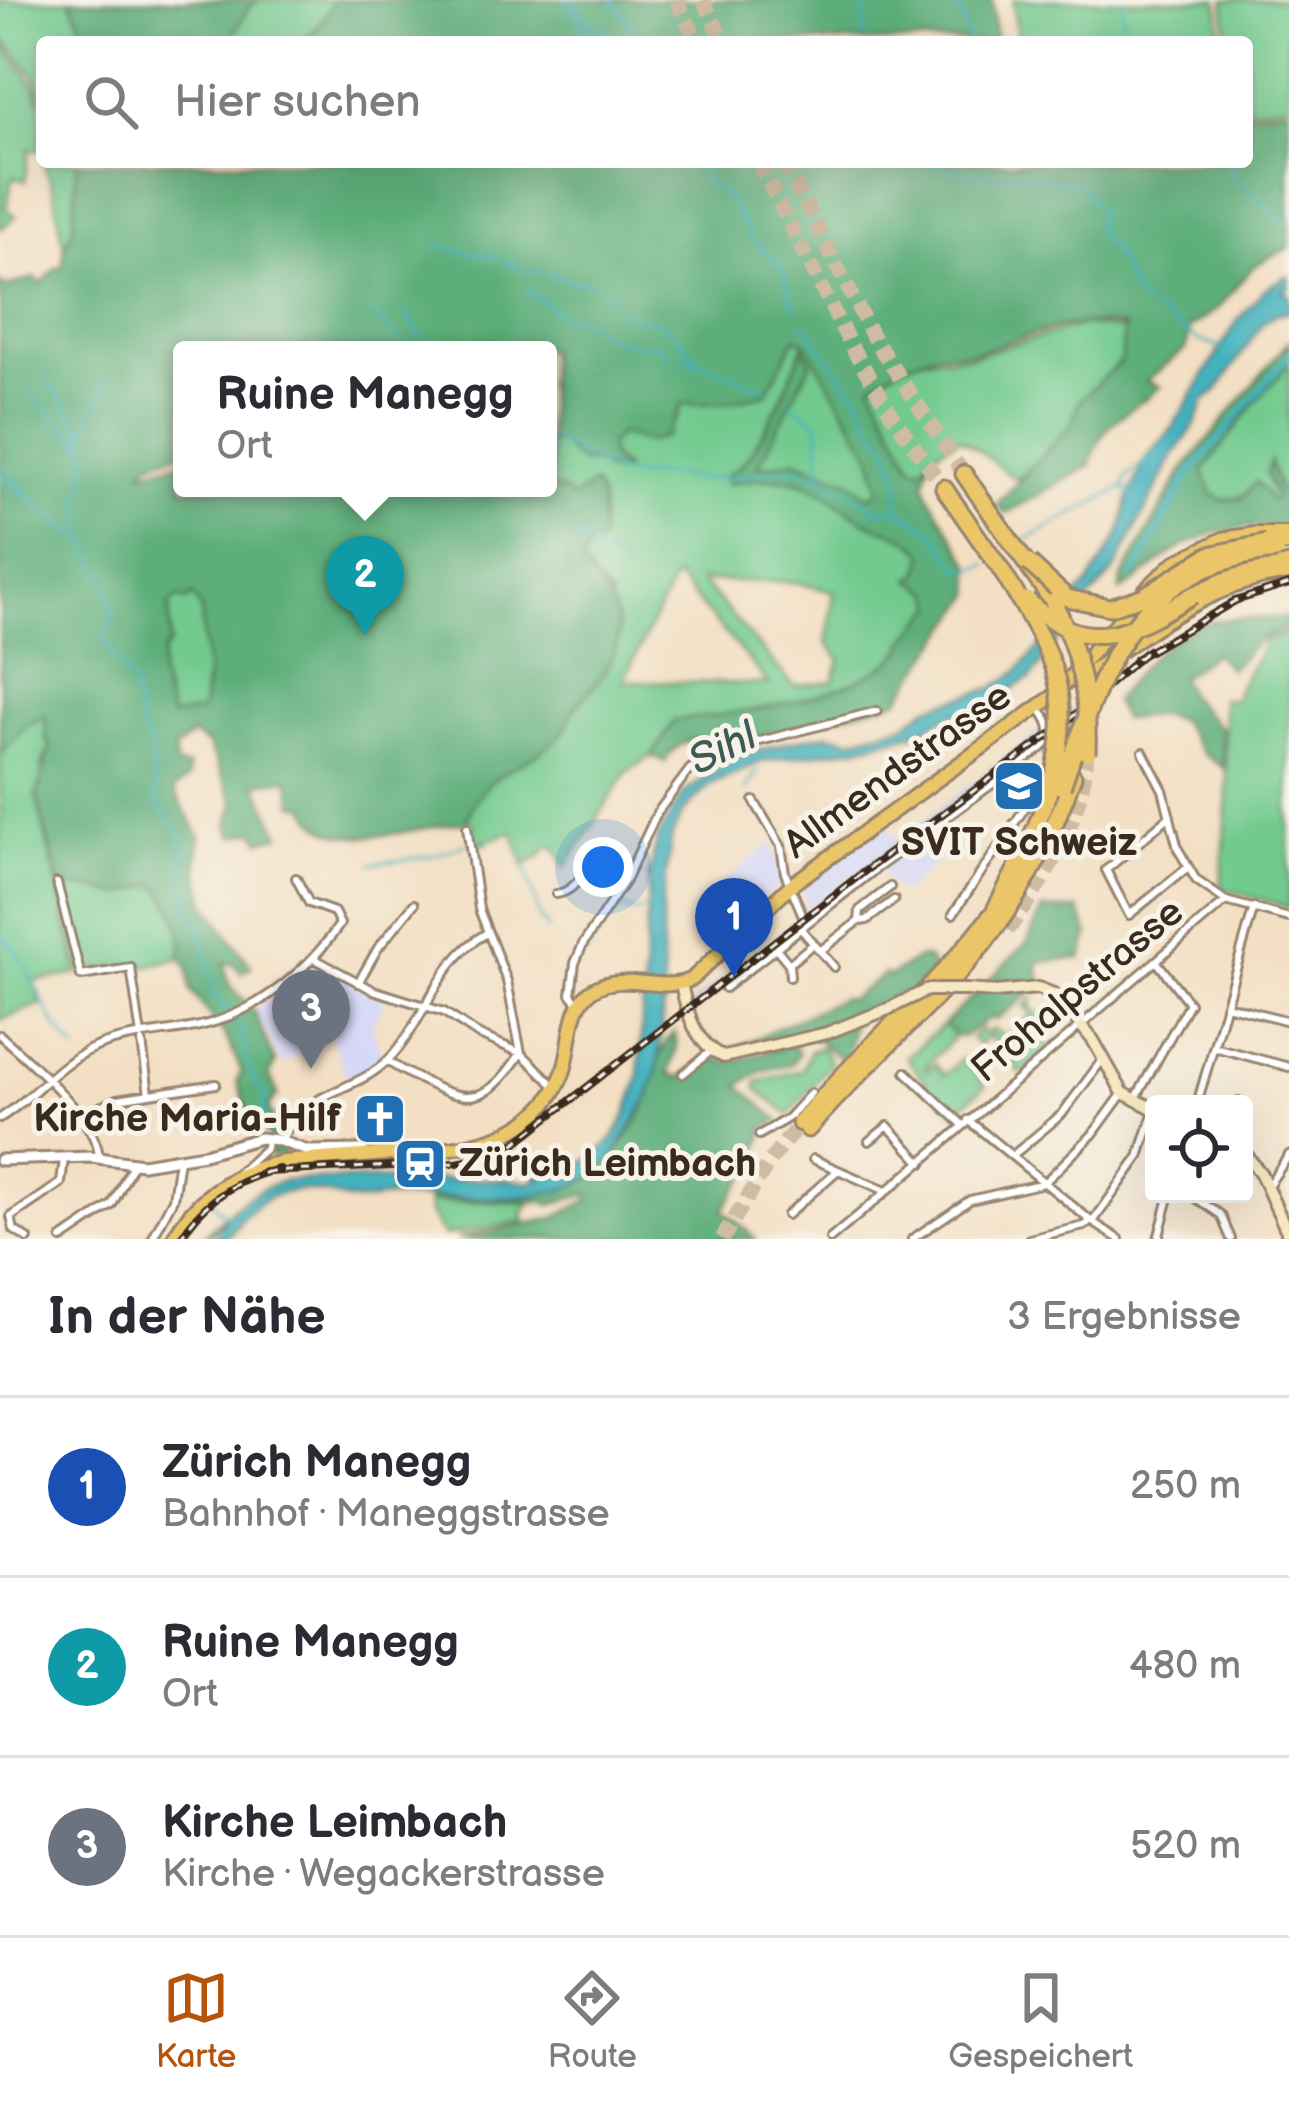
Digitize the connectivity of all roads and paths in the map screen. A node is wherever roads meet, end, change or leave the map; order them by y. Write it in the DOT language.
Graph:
graph roads {
  1 [pos="964,474"];
  2 [pos="944,488"];
  3 [pos="1283,554"];
  4 [pos="1029,563"];
  5 [pos="1001,570"];
  6 [pos="1107,637"];
  7 [pos="1118,653"];
  8 [pos="1054,694"];
  9 [pos="1038,706"];
  10 [pos="877,710"];
  11 [pos="1143,752"];
  12 [pos="1087,753"];
  13 [pos="1017,764"];
  14 [pos="754,802"];
  15 [pos="1170,816"];
  16 [pos="1047,823"];
  17 [pos="467,827"];
  18 [pos="1186,868"];
  19 [pos="296,878"];
  20 [pos="625,881"];
  21 [pos="57,883"];
  22 [pos="791,885"];
  23 [pos="890,887"];
  24 [pos="556,894"];
  25 [pos="894,900"];
  26 [pos="1226,901"];
  27 [pos="414,904"];
  28 [pos="1254,907"];
  29 [pos="952,914"];
  30 [pos="1289,918"];
  31 [pos="860,921"];
  32 [pos="803,926"];
  33 [pos="1008,930"];
  34 [pos="487,933"];
  35 [pos="813,944"];
  36 [pos="776,948"];
  37 [pos="820,952"];
  38 [pos="313,958"];
  39 [pos="1156,962"];
  40 [pos="789,964"];
  41 [pos="834,967"];
  42 [pos="790,977"];
  43 [pos="358,983"];
  44 [pos="674,984"];
  45 [pos="725,988"];
  46 [pos="423,1004"];
  47 [pos="579,1004"];
  48 [pos="1226,1005"];
  49 [pos="1289,1021"];
  50 [pos="1082,1027"];
  51 [pos="902,1034"];
  52 [pos="0,1035"];
  53 [pos="141,1039"];
  54 [pos="1214,1047"];
  55 [pos="520,1053"];
  56 [pos="715,1054"];
  57 [pos="1103,1059"];
  58 [pos="388,1061"];
  59 [pos="1289,1067"];
  60 [pos="905,1072"];
  61 [pos="682,1074"];
  62 [pos="47,1080"];
  63 [pos="216,1084"];
  64 [pos="556,1088"];
  65 [pos="811,1093"];
  66 [pos="149,1094"];
  67 [pos="1200,1095"];
  68 [pos="1128,1097"];
  69 [pos="1145,1106"];
  70 [pos="80,1117"];
  71 [pos="0,1118"];
  72 [pos="965,1122"];
  73 [pos="759,1135"];
  74 [pos="1145,1136"];
  75 [pos="274,1140"];
  76 [pos="869,1141"];
  77 [pos="385,1155"];
  78 [pos="1289,1155"];
  79 [pos="1012,1156"];
  80 [pos="99,1157"];
  81 [pos="178,1158"];
  82 [pos="64,1159"];
  83 [pos="813,1159"];
  84 [pos="0,1160"];
  85 [pos="134,1162"];
  86 [pos="922,1162"];
  87 [pos="1253,1165"];
  88 [pos="837,1171"];
  89 [pos="235,1177"];
  90 [pos="1044,1183"];
  91 [pos="1268,1186"];
  92 [pos="886,1191"];
  93 [pos="1168,1203"];
  94 [pos="1203,1203"];
  95 [pos="788,1214"];
  96 [pos="1091,1221"];
  97 [pos="1289,1236"];
  98 [pos="1230,1237"];
  99 [pos="28,1239"];
  100 [pos="62,1239"];
  101 [pos="152,1239"];
  102 [pos="173,1239"];
  103 [pos="830,1239"];
  104 [pos="912,1239"];
  105 [pos="1029,1239"];
  106 [pos="1119,1239"];
  107 [pos="1159,1239"];
  108 [pos="1219,1239"];
  1 -- 4 [label="highway"];
  2 -- 5 [label="highway"];
  3 -- 4 [label="highway, bridge"];
  3 -- 5 [label="highway, bridge"];
  3 -- 6 [label="main road, Allmendstrasse"];
  3 -- 7 [label="main road, Allmendstrasse"];
  3 -- 16 [label="highway, bridge"];
  4 -- 12 [label="highway, bridge"];
  5 -- 16 [label="highway, bridge"];
  6 -- 7 [label="main road"];
  6 -- 8 [label="main road, Allmendstrasse"];
  7 -- 8 [label="main road, Allmendstrasse"];
  8 -- 9 [label="main road, Allmendstrasse"];
  9 -- 13 [label="street"];
  9 -- 22 [label="main road, Allmendstrasse"];
  10 -- 20 [label="street"];
  11 -- 15 [label="street"];
  13 -- 29 [label="street"];
  13 -- 32 [label="street"];
  14 -- 22 [label="street"];
  15 -- 18 [label="street"];
  15 -- 18 [label="street"];
  16 -- 51 [label="highway"];
  16 -- 51 [label="highway"];
  17 -- 34 [label="street"];
  18 -- 26 [label="street"];
  19 -- 38 [label="street"];
  20 -- 24 [label="street"];
  20 -- 47 [label="street"];
  21 -- 53 [label="street"];
  22 -- 32 [label="street"];
  22 -- 44 [label="main road, Allmendstrasse"];
  23 -- 31 [label="street"];
  25 -- 31 [label="street"];
  26 -- 28 [label="street"];
  26 -- 39 [label="street, Frohalpstrasse"];
  27 -- 43 [label="street"];
  28 -- 30 [label="street"];
  28 -- 48 [label="street"];
  31 -- 37 [label="street"];
  32 -- 35 [label="street"];
  32 -- 36 [label="street"];
  33 -- 51 [label="highway"];
  34 -- 46 [label="street"];
  34 -- 55 [label="street"];
  35 -- 37 [label="street"];
  35 -- 40 [label="street"];
  36 -- 40 [label="street"];
  36 -- 45 [label="street"];
  37 -- 41 [label="street"];
  38 -- 43 [label="street"];
  38 -- 53 [label="street"];
  39 -- 50 [label="street, Frohalpstrasse"];
  39 -- 68 [label="street"];
  40 -- 42 [label="street"];
  43 -- 46 [label="street"];
  44 -- 47 [label="main road"];
  44 -- 56 [label="main road"];
  46 -- 55 [label="street"];
  46 -- 58 [label="street"];
  47 -- 64 [label="main road"];
  48 -- 49 [label="street"];
  48 -- 54 [label="street"];
  50 -- 56 [label="main road, bridge"];
  50 -- 57 [label="main road"];
  50 -- 72 [label="street, Frohalpstrasse"];
  52 -- 62 [label="street"];
  53 -- 62 [label="street"];
  53 -- 66 [label="street"];
  54 -- 59 [label="street"];
  54 -- 67 [label="street"];
  55 -- 58 [label="street"];
  55 -- 64 [label="street"];
  56 -- 61 [label="street"];
  57 -- 68 [label="main road"];
  57 -- 79 [label="street"];
  58 -- 75 [label="street"];
  60 -- 72 [label="street"];
  62 -- 70 [label="street"];
  62 -- 71 [label="street"];
  63 -- 66 [label="street"];
  64 -- 77 [label="main road"];
  65 -- 73 [label="street"];
  66 -- 70 [label="street"];
  68 -- 69 [label="main road"];
  68 -- 90 [label="street"];
  70 -- 80 [label="street"];
  72 -- 79 [label="street"];
  72 -- 86 [label="street, Frohalpstrasse"];
  74 -- 96 [label="street"];
  75 -- 77 [label="street"];
  75 -- 81 [label="street"];
  75 -- 89 [label="street"];
  76 -- 86 [label="street"];
  77 -- 89 [label="main road"];
  78 -- 91 [label="street"];
  79 -- 90 [label="street"];
  80 -- 82 [label="street"];
  80 -- 85 [label="street"];
  81 -- 85 [label="street"];
  81 -- 101 [label="street"];
  82 -- 84 [label="street"];
  82 -- 99 [label="street"];
  83 -- 88 [label="street"];
  85 -- 100 [label="street"];
  86 -- 92 [label="street, Frohalpstrasse"];
  87 -- 91 [label="main road"];
  88 -- 92 [label="street"];
  88 -- 95 [label="street"];
  89 -- 102 [label="main road"];
  90 -- 96 [label="street"];
  90 -- 104 [label="street"];
  91 -- 97 [label="main road"];
  92 -- 103 [label="street, Frohalpstrasse"];
  93 -- 107 [label="street"];
  94 -- 98 [label="street"];
  96 -- 105 [label="street"];
  96 -- 106 [label="street"];
  98 -- 108 [label="street"];
}
